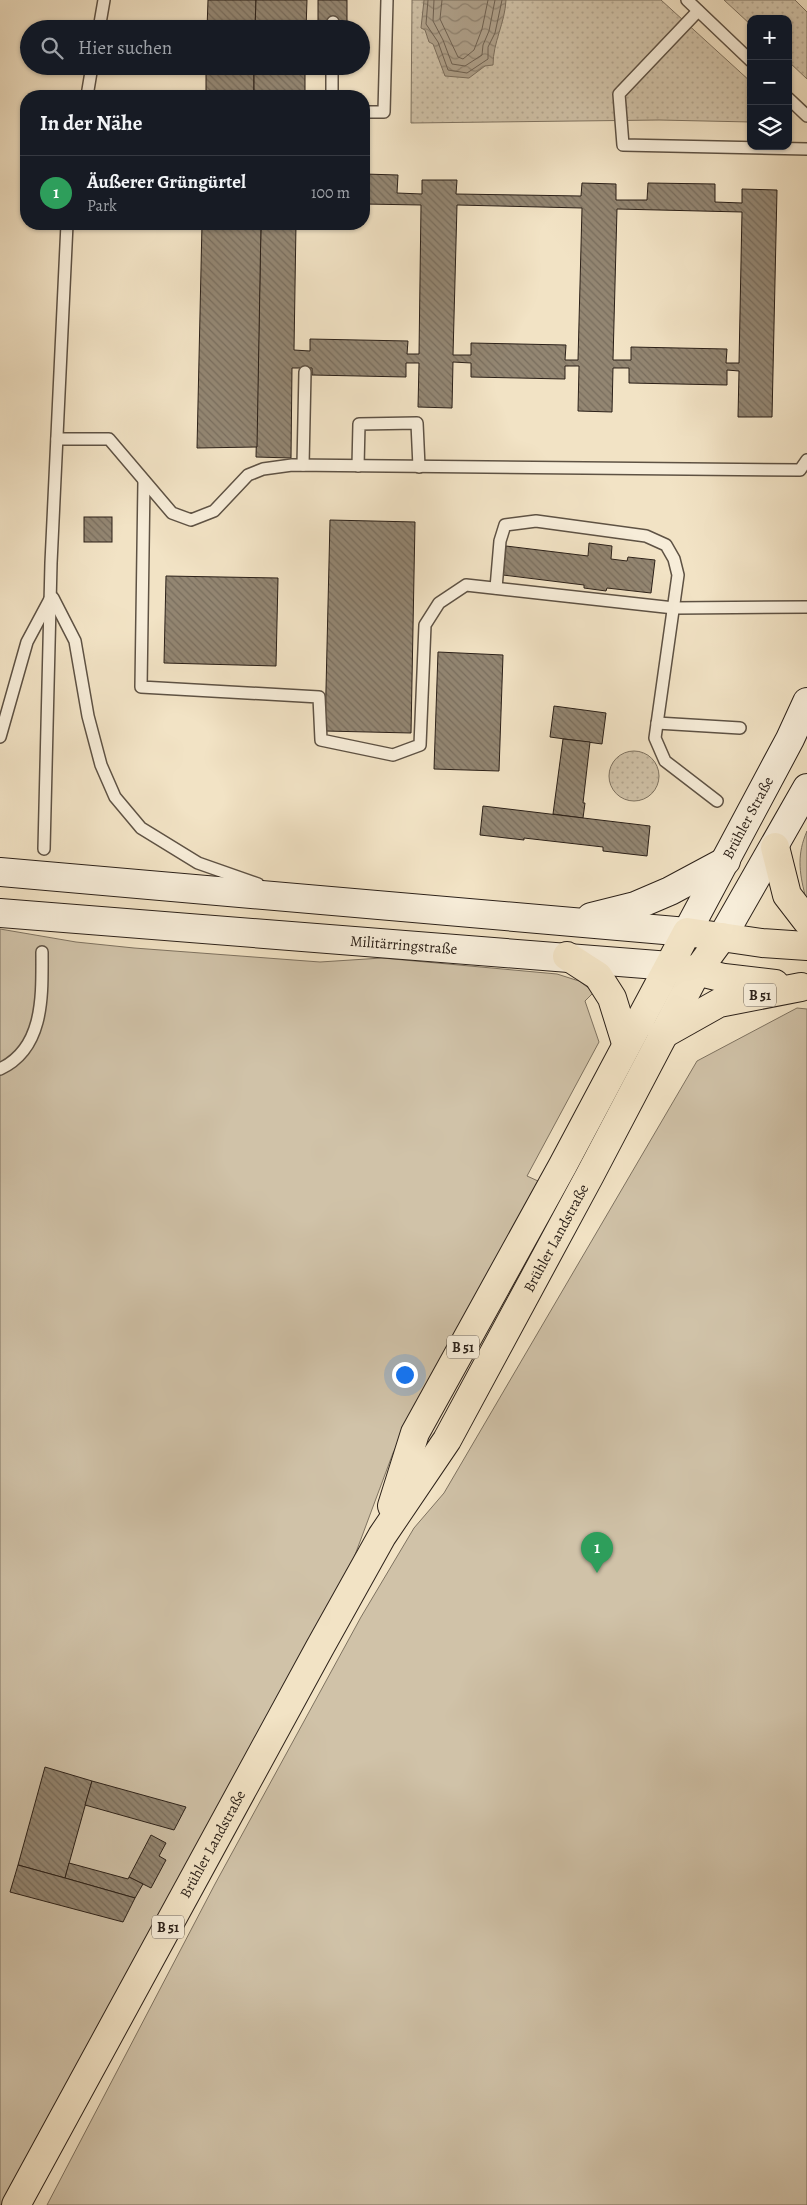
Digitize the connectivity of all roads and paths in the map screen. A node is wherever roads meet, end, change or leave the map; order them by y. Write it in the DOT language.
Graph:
graph roads {
  1 [pos="104,0"];
  2 [pos="388,0"];
  3 [pos="687,0"];
  4 [pos="698,11"];
  5 [pos="101,20"];
  6 [pos="750,60"];
  7 [pos="90,75"];
  8 [pos="332,75"];
  9 [pos="88,90"];
  10 [pos="332,90"];
  11 [pos="792,102"];
  12 [pos="370,112"];
  13 [pos="807,116"];
  14 [pos="807,149"];
  15 [pos="67,230"];
  16 [pos="305,372"];
  17 [pos="57,439"];
  18 [pos="807,460"];
  19 [pos="303,465"];
  20 [pos="358,466"];
  21 [pos="418,467"];
  22 [pos="144,481"];
  23 [pos="496,588"];
  24 [pos="52,595"];
  25 [pos="807,607"];
  26 [pos="674,608"];
  27 [pos="807,702"];
  28 [pos="657,723"];
  29 [pos="740,728"];
  30 [pos="0,737"];
  31 [pos="807,788"];
  32 [pos="717,802"];
  33 [pos="775,847"];
  34 [pos="44,849"];
  35 [pos="726,861"];
  36 [pos="0,872"];
  37 [pos="293,896"];
  38 [pos="0,913"];
  39 [pos="807,921"];
  40 [pos="570,923"];
  41 [pos="687,932"];
  42 [pos="722,937"];
  43 [pos="807,946"];
  44 [pos="42,952"];
  45 [pos="567,956"];
  46 [pos="670,966"];
  47 [pos="697,971"];
  48 [pos="804,987"];
  49 [pos="662,1035"];
  50 [pos="626,1044"];
  51 [pos="0,1069"];
  52 [pos="382,1536"];
  53 [pos="16,2205"];
  1 -- 5 [label="lane"];
  2 -- 12 [label="lane"];
  3 -- 4 [label="lane"];
  4 -- 6 [label="lane"];
  4 -- 14 [label="lane"];
  7 -- 9 [label="lane"];
  8 -- 10 [label="lane"];
  11 -- 13 [label="lane"];
  15 -- 17 [label="lane"];
  16 -- 19 [label="lane"];
  17 -- 22 [label="lane"];
  17 -- 24 [label="lane"];
  18 -- 21 [label="lane"];
  19 -- 20 [label="lane"];
  19 -- 22 [label="lane"];
  20 -- 21 [label="lane"];
  20 -- 21 [label="lane"];
  22 -- 23 [label="lane"];
  23 -- 26 [label="lane"];
  23 -- 26 [label="lane"];
  24 -- 30 [label="lane"];
  24 -- 34 [label="lane"];
  24 -- 37 [label="lane"];
  25 -- 26 [label="lane"];
  26 -- 28 [label="lane"];
  27 -- 35 [label="main road, Brühler Straße"];
  28 -- 29 [label="lane"];
  28 -- 32 [label="lane"];
  31 -- 33 [label="main road"];
  33 -- 39 [label="main road"];
  33 -- 42 [label="main road"];
  35 -- 40 [label="main road"];
  35 -- 41 [label="main road, Brühler Straße"];
  36 -- 37 [label="main road"];
  37 -- 40 [label="main road"];
  38 -- 45 [label="main road, Militärringstraße"];
  40 -- 41 [label="main road"];
  41 -- 42 [label="main road"];
  41 -- 46 [label="main road, Brühler Landstraße / B 51"];
  42 -- 43 [label="main road"];
  42 -- 47 [label="main road, Brühler Landstraße / B 51"];
  44 -- 51 [label="lane"];
  45 -- 46 [label="main road, Militärringstraße"];
  45 -- 50 [label="main road"];
  46 -- 47 [label="main road, Militärringstraße / B 51"];
  46 -- 50 [label="main road, Brühler Landstraße / B 51"];
  47 -- 48 [label="main road, Militärringstraße / B 51"];
  47 -- 49 [label="main road, Brühler Landstraße / B 51"];
  48 -- 49 [label="main road, B 51"];
  49 -- 52 [label="main road, Brühler Landstraße / B 51"];
  50 -- 52 [label="main road, Brühler Landstraße / B 51"];
  52 -- 53 [label="main road, Brühler Landstraße / B 51"];
}
